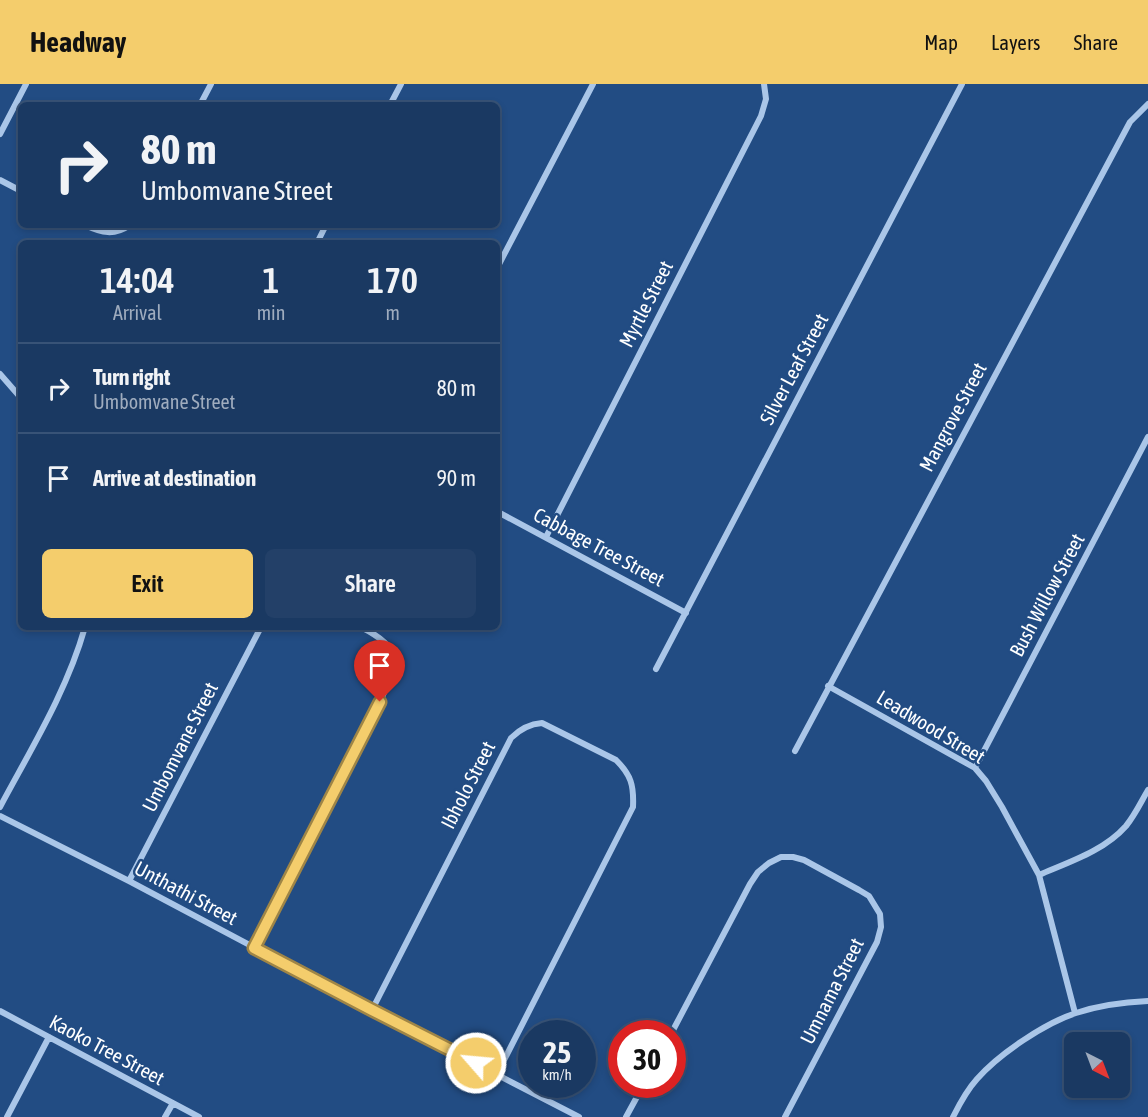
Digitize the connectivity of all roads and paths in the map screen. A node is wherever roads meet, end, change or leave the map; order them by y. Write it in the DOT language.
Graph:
graph roads {
  1 [pos="26,84"];
  2 [pos="211,84"];
  3 [pos="401,84"];
  4 [pos="593,84"];
  5 [pos="764,84"];
  6 [pos="962,84"];
  7 [pos="202,102"];
  8 [pos="392,102"];
  9 [pos="1148,104"];
  10 [pos="0,134"];
  11 [pos="0,180"];
  12 [pos="18,189"];
  13 [pos="94,228"];
  14 [pos="124,228"];
  15 [pos="500,262"];
  16 [pos="0,374"];
  17 [pos="18,395"];
  18 [pos="1148,437"];
  19 [pos="500,513"];
  20 [pos="546,537"];
  21 [pos="686,613"];
  22 [pos="84,630"];
  23 [pos="259,630"];
  24 [pos="367,630"];
  25 [pos="656,669"];
  26 [pos="828,686"];
  27 [pos="795,751"];
  28 [pos="975,768"];
  29 [pos="1148,789"];
  30 [pos="0,807"];
  31 [pos="0,816"];
  32 [pos="1040,875"];
  33 [pos="129,881"];
  34 [pos="254,948"];
  35 [pos="1148,1000"];
  36 [pos="372,1010"];
  37 [pos="0,1011"];
  38 [pos="1075,1013"];
  39 [pos="677,1020"];
  40 [pos="49,1037"];
  41 [pos="497,1074"];
  42 [pos="636,1098"];
  43 [pos="172,1103"];
  44 [pos="7,1117"];
  45 [pos="165,1117"];
  46 [pos="199,1117"];
  47 [pos="579,1117"];
  48 [pos="626,1117"];
  49 [pos="785,1117"];
  50 [pos="953,1117"];
  1 -- 10 [label="street"];
  2 -- 7 [label="street"];
  3 -- 8 [label="street"];
  4 -- 15 [label="street"];
  5 -- 20 [label="street, Myrtle Street"];
  6 -- 21 [label="street, Silver Leaf Street"];
  9 -- 26 [label="street, Mangrove Street"];
  11 -- 12 [label="street"];
  13 -- 14 [label="street"];
  16 -- 17 [label="street"];
  18 -- 28 [label="street, Bush Willow Street"];
  19 -- 20 [label="street, Cabbage Tree Street"];
  20 -- 21 [label="street, Cabbage Tree Street"];
  21 -- 25 [label="street, Silver Leaf Street"];
  22 -- 30 [label="street"];
  23 -- 33 [label="street, Umbomvane Street"];
  24 -- 34 [label="street"];
  26 -- 27 [label="street, Mangrove Street"];
  26 -- 28 [label="street, Leadwood Street"];
  28 -- 32 [label="street, Leadwood Street"];
  29 -- 32 [label="street"];
  31 -- 33 [label="street, Unthathi Street"];
  32 -- 38 [label="street, Leadwood Street"];
  33 -- 34 [label="street, Unthathi Street"];
  34 -- 36 [label="street, Unthathi Street"];
  35 -- 38 [label="street"];
  36 -- 41 [label="street, Unthathi Street"];
  36 -- 41 [label="street, Ibholo Street"];
  37 -- 40 [label="street, Kaoko Tree Street"];
  38 -- 50 [label="street"];
  39 -- 49 [label="street, Umnama Street"];
  40 -- 43 [label="street, Kaoko Tree Street"];
  40 -- 44 [label="street"];
  41 -- 47 [label="street, Unthathi Street"];
  42 -- 48 [label="street"];
  43 -- 45 [label="street"];
  43 -- 46 [label="street, Kaoko Tree Street"];
}
